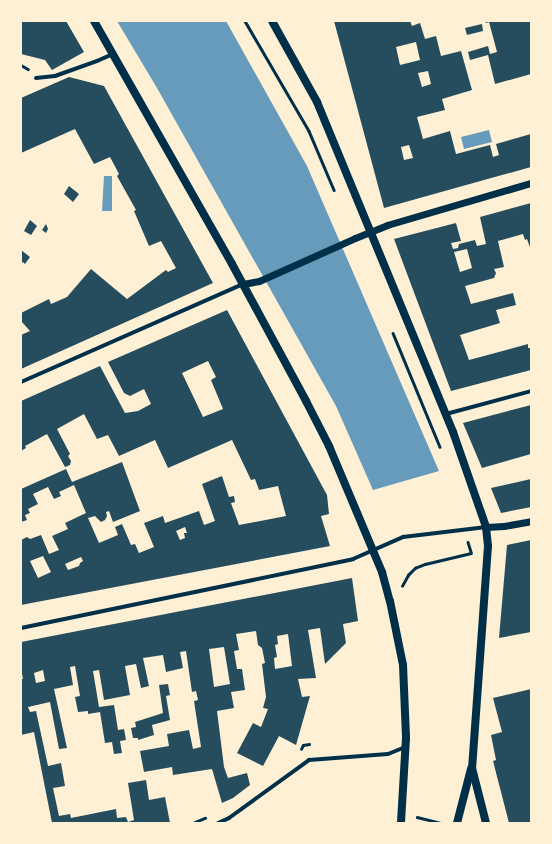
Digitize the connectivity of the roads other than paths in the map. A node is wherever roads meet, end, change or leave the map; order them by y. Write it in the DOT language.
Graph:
graph roads {
  1 [pos="94,21"];
  2 [pos="272,21"];
  3 [pos="114,53"];
  4 [pos="36,78"];
  5 [pos="531,183"];
  6 [pos="370,232"];
  7 [pos="243,284"];
  8 [pos="21,382"];
  9 [pos="531,391"];
  10 [pos="445,414"];
  11 [pos="531,521"];
  12 [pos="486,527"];
  13 [pos="372,551"];
  14 [pos="21,628"];
  15 [pos="405,746"];
  16 [pos="472,768"];
  17 [pos="218,823"];
  18 [pos="401,823"];
  19 [pos="457,823"];
  20 [pos="486,823"];
  1 -- 3 [label="main road"];
  2 -- 6 [label="main road"];
  3 -- 4 [label="street"];
  3 -- 7 [label="main road"];
  5 -- 6 [label="street"];
  6 -- 7 [label="street"];
  6 -- 10 [label="main road"];
  7 -- 8 [label="street"];
  7 -- 13 [label="main road"];
  9 -- 10 [label="street"];
  10 -- 12 [label="main road"];
  11 -- 12 [label="street"];
  12 -- 13 [label="street"];
  12 -- 16 [label="main road"];
  13 -- 14 [label="street"];
  13 -- 15 [label="main road"];
  15 -- 17 [label="street"];
  15 -- 18 [label="main road"];
  16 -- 19 [label="main road"];
  16 -- 20 [label="main road"];
}
